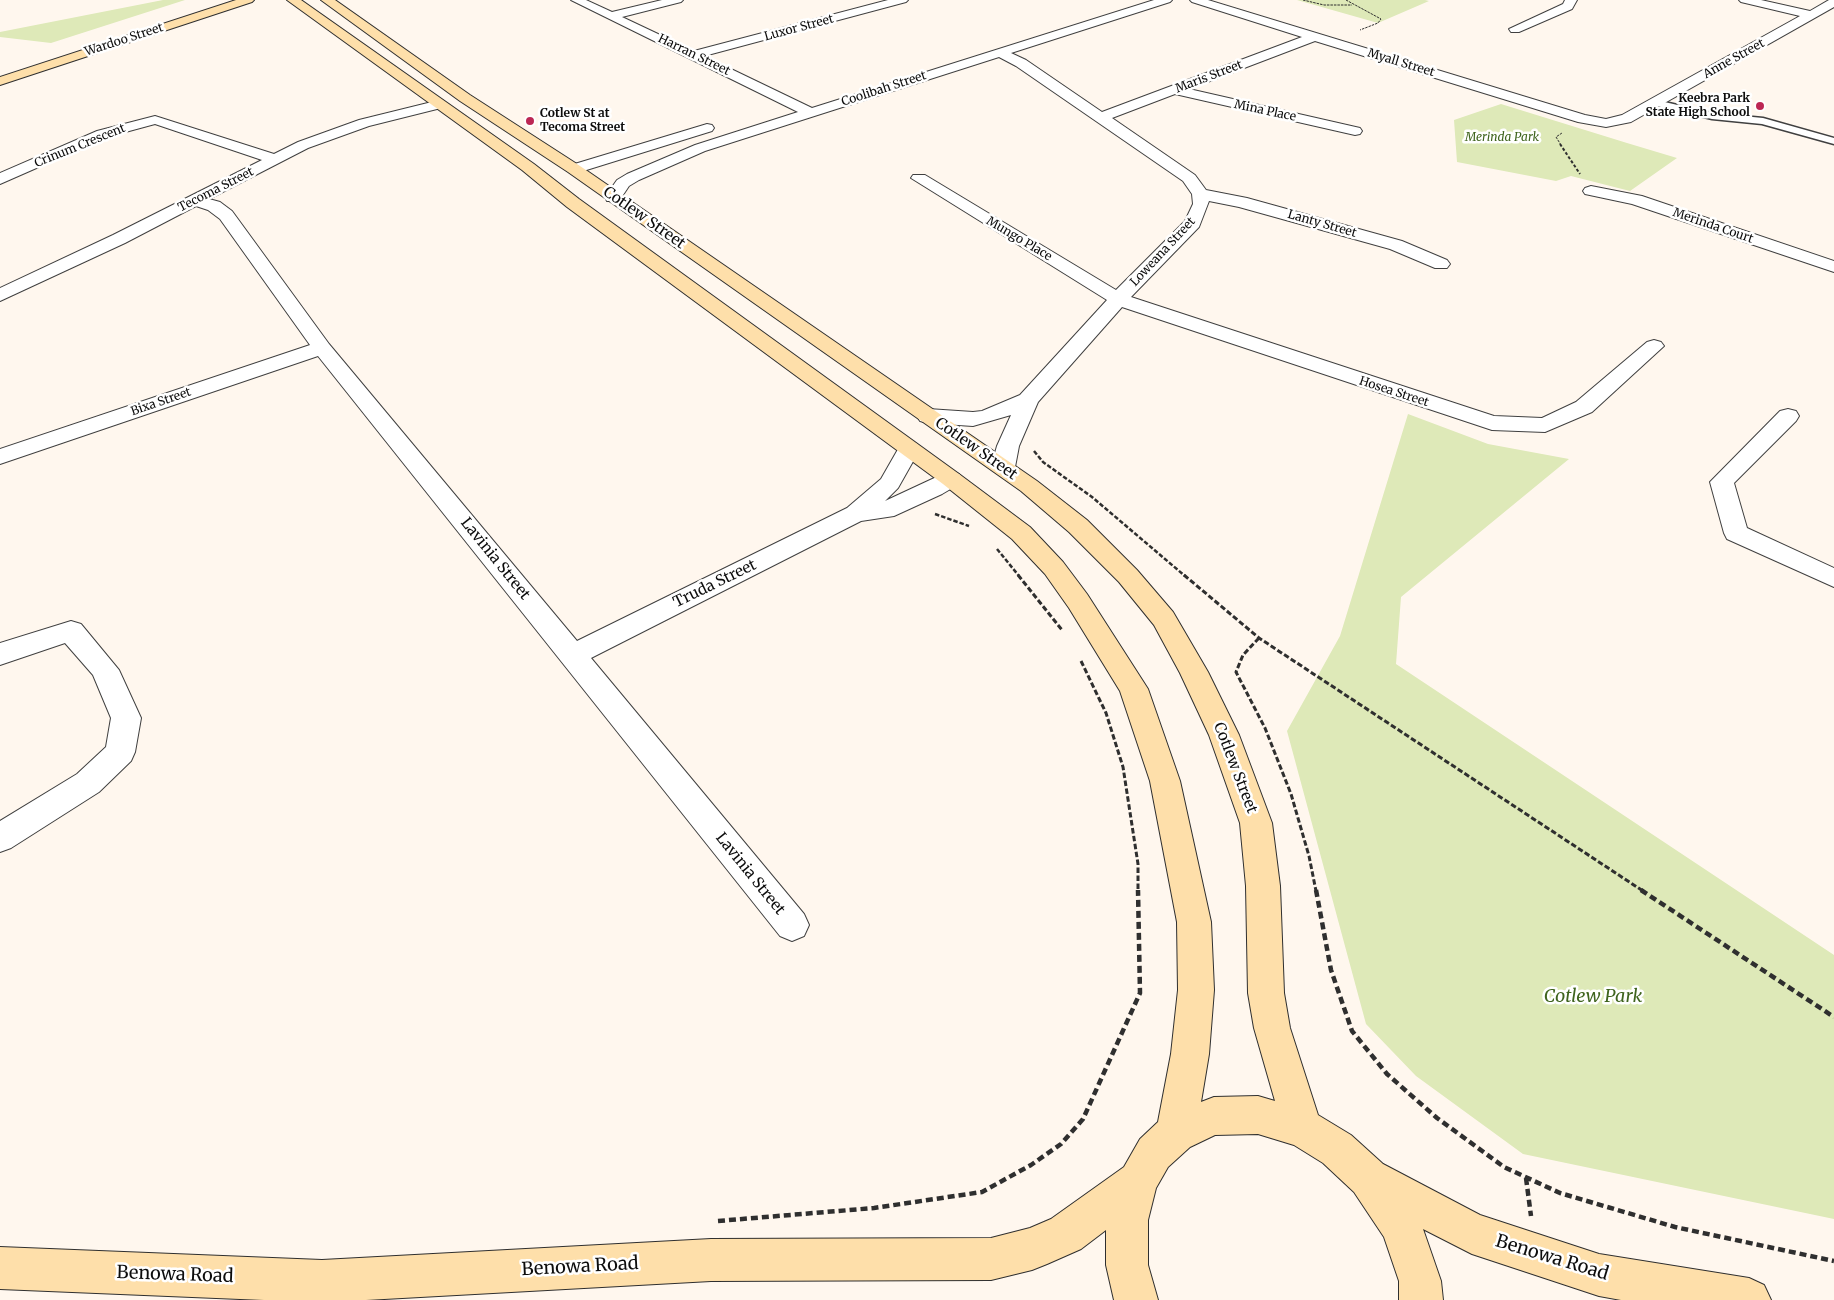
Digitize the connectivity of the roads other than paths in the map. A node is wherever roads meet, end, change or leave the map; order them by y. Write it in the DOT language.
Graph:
graph roads {
  1 [pos="220,0"];
  2 [pos="248,0"];
  3 [pos="293,0"];
  4 [pos="327,0"];
  5 [pos="577,0"];
  6 [pos="678,0"];
  7 [pos="902,0"];
  8 [pos="1124,0"];
  9 [pos="1166,0"];
  10 [pos="1196,0"];
  11 [pos="1571,0"];
  12 [pos="1745,0"];
  13 [pos="1834,2"];
  14 [pos="207,3"];
  15 [pos="1812,15"];
  16 [pos="612,16"];
  17 [pos="1515,29"];
  18 [pos="1316,36"];
  19 [pos="962,50"];
  20 [pos="1000,53"];
  21 [pos="695,55"];
  22 [pos="0,72"];
  23 [pos="0,81"];
  24 [pos="1176,90"];
  25 [pos="808,97"];
  26 [pos="790,102"];
  27 [pos="1656,103"];
  28 [pos="440,104"];
  29 [pos="772,108"];
  30 [pos="811,113"];
  31 [pos="1102,117"];
  32 [pos="1606,122"];
  33 [pos="717,125"];
  34 [pos="1355,131"];
  35 [pos="1834,141"];
  36 [pos="275,160"];
  37 [pos="574,169"];
  38 [pos="919,178"];
  39 [pos="0,179"];
  40 [pos="1591,191"];
  41 [pos="1200,194"];
  42 [pos="613,197"];
  43 [pos="196,201"];
  44 [pos="573,203"];
  45 [pos="1441,264"];
  46 [pos="1834,267"];
  47 [pos="0,295"];
  48 [pos="1118,299"];
  49 [pos="1654,346"];
  50 [pos="322,348"];
  51 [pos="1028,400"];
  52 [pos="920,410"];
  53 [pos="1788,416"];
  54 [pos="909,449"];
  55 [pos="0,457"];
  56 [pos="1003,467"];
  57 [pos="951,479"];
  58 [pos="856,514"];
  59 [pos="1834,578"];
  60 [pos="0,655"];
  61 [pos="574,655"];
  62 [pos="0,838"];
  63 [pos="792,926"];
  64 [pos="1303,1128"];
  65 [pos="1176,1133"];
  66 [pos="1368,1178"];
  67 [pos="1138,1181"];
  68 [pos="0,1268"];
  69 [pos="1136,1300"];
  70 [pos="1421,1300"];
  71 [pos="1749,1300"];
  1 -- 14 [label="main road, Wardoo Street"];
  2 -- 23 [label="main road, Wardoo Street"];
  3 -- 28 [label="main road, Cotlew Street"];
  4 -- 37 [label="main road, Cotlew Street"];
  5 -- 16 [label="street, Harran Street"];
  6 -- 16 [label="street"];
  7 -- 21 [label="street, Luxor Street"];
  8 -- 19 [label="street"];
  9 -- 20 [label="street, Coolibah Street"];
  10 -- 18 [label="street, Myall Street"];
  11 -- 17 [label="street"];
  12 -- 15 [label="street"];
  13 -- 15 [label="street, Anne Street"];
  14 -- 22 [label="main road, Wardoo Street"];
  15 -- 27 [label="street, Anne Street"];
  16 -- 21 [label="street, Harran Street"];
  18 -- 24 [label="street, Maris Street"];
  18 -- 32 [label="street, Myall Street"];
  20 -- 30 [label="street, Coolibah Street"];
  20 -- 31 [label="street"];
  21 -- 26 [label="street, Harran Street"];
  24 -- 31 [label="street, Maris Street"];
  24 -- 34 [label="street, Mina Place"];
  25 -- 26 [label="street"];
  26 -- 29 [label="street"];
  26 -- 30 [label="street, Harran Street"];
  27 -- 32 [label="street, Anne Street"];
  27 -- 35 [label="lane"];
  28 -- 36 [label="street, Tecoma Street"];
  28 -- 44 [label="main road, Cotlew Street"];
  30 -- 42 [label="street, Coolibah Street"];
  31 -- 41 [label="street"];
  33 -- 37 [label="street"];
  36 -- 39 [label="street, Crinum Crescent"];
  36 -- 43 [label="street, Tecoma Street"];
  37 -- 42 [label="main road, Cotlew Street"];
  37 -- 44 [label="main road"];
  38 -- 48 [label="street, Mungo Place"];
  40 -- 46 [label="street, Merinda Court"];
  41 -- 45 [label="street, Lanty Street"];
  41 -- 48 [label="street, Loweana Street"];
  42 -- 52 [label="main road, Cotlew Street"];
  43 -- 47 [label="street, Tecoma Street"];
  43 -- 50 [label="street, Lavinia Street"];
  44 -- 54 [label="main road, Cotlew Street"];
  48 -- 49 [label="street, Hosea Street"];
  48 -- 51 [label="street, Loweana Street"];
  50 -- 55 [label="street, Bixa Street"];
  50 -- 61 [label="street, Lavinia Street"];
  51 -- 52 [label="street, Loweana Street"];
  51 -- 56 [label="street, Loweana Street"];
  52 -- 56 [label="main road, Cotlew Street"];
  52 -- 57 [label="main road"];
  53 -- 59 [label="street"];
  54 -- 57 [label="main road, Cotlew Street"];
  54 -- 58 [label="street, Truda Street"];
  56 -- 64 [label="main road, Cotlew Street"];
  57 -- 58 [label="street, Truda Street"];
  57 -- 65 [label="main road, Cotlew Street"];
  58 -- 61 [label="street, Truda Street"];
  60 -- 62 [label="street"];
  61 -- 63 [label="street, Lavinia Street"];
  64 -- 65 [label="main road"];
  64 -- 66 [label="main road"];
  65 -- 67 [label="main road"];
  66 -- 70 [label="main road"];
  66 -- 71 [label="main road, Benowa Road"];
  67 -- 68 [label="main road, Benowa Road"];
  67 -- 69 [label="main road"];
}
